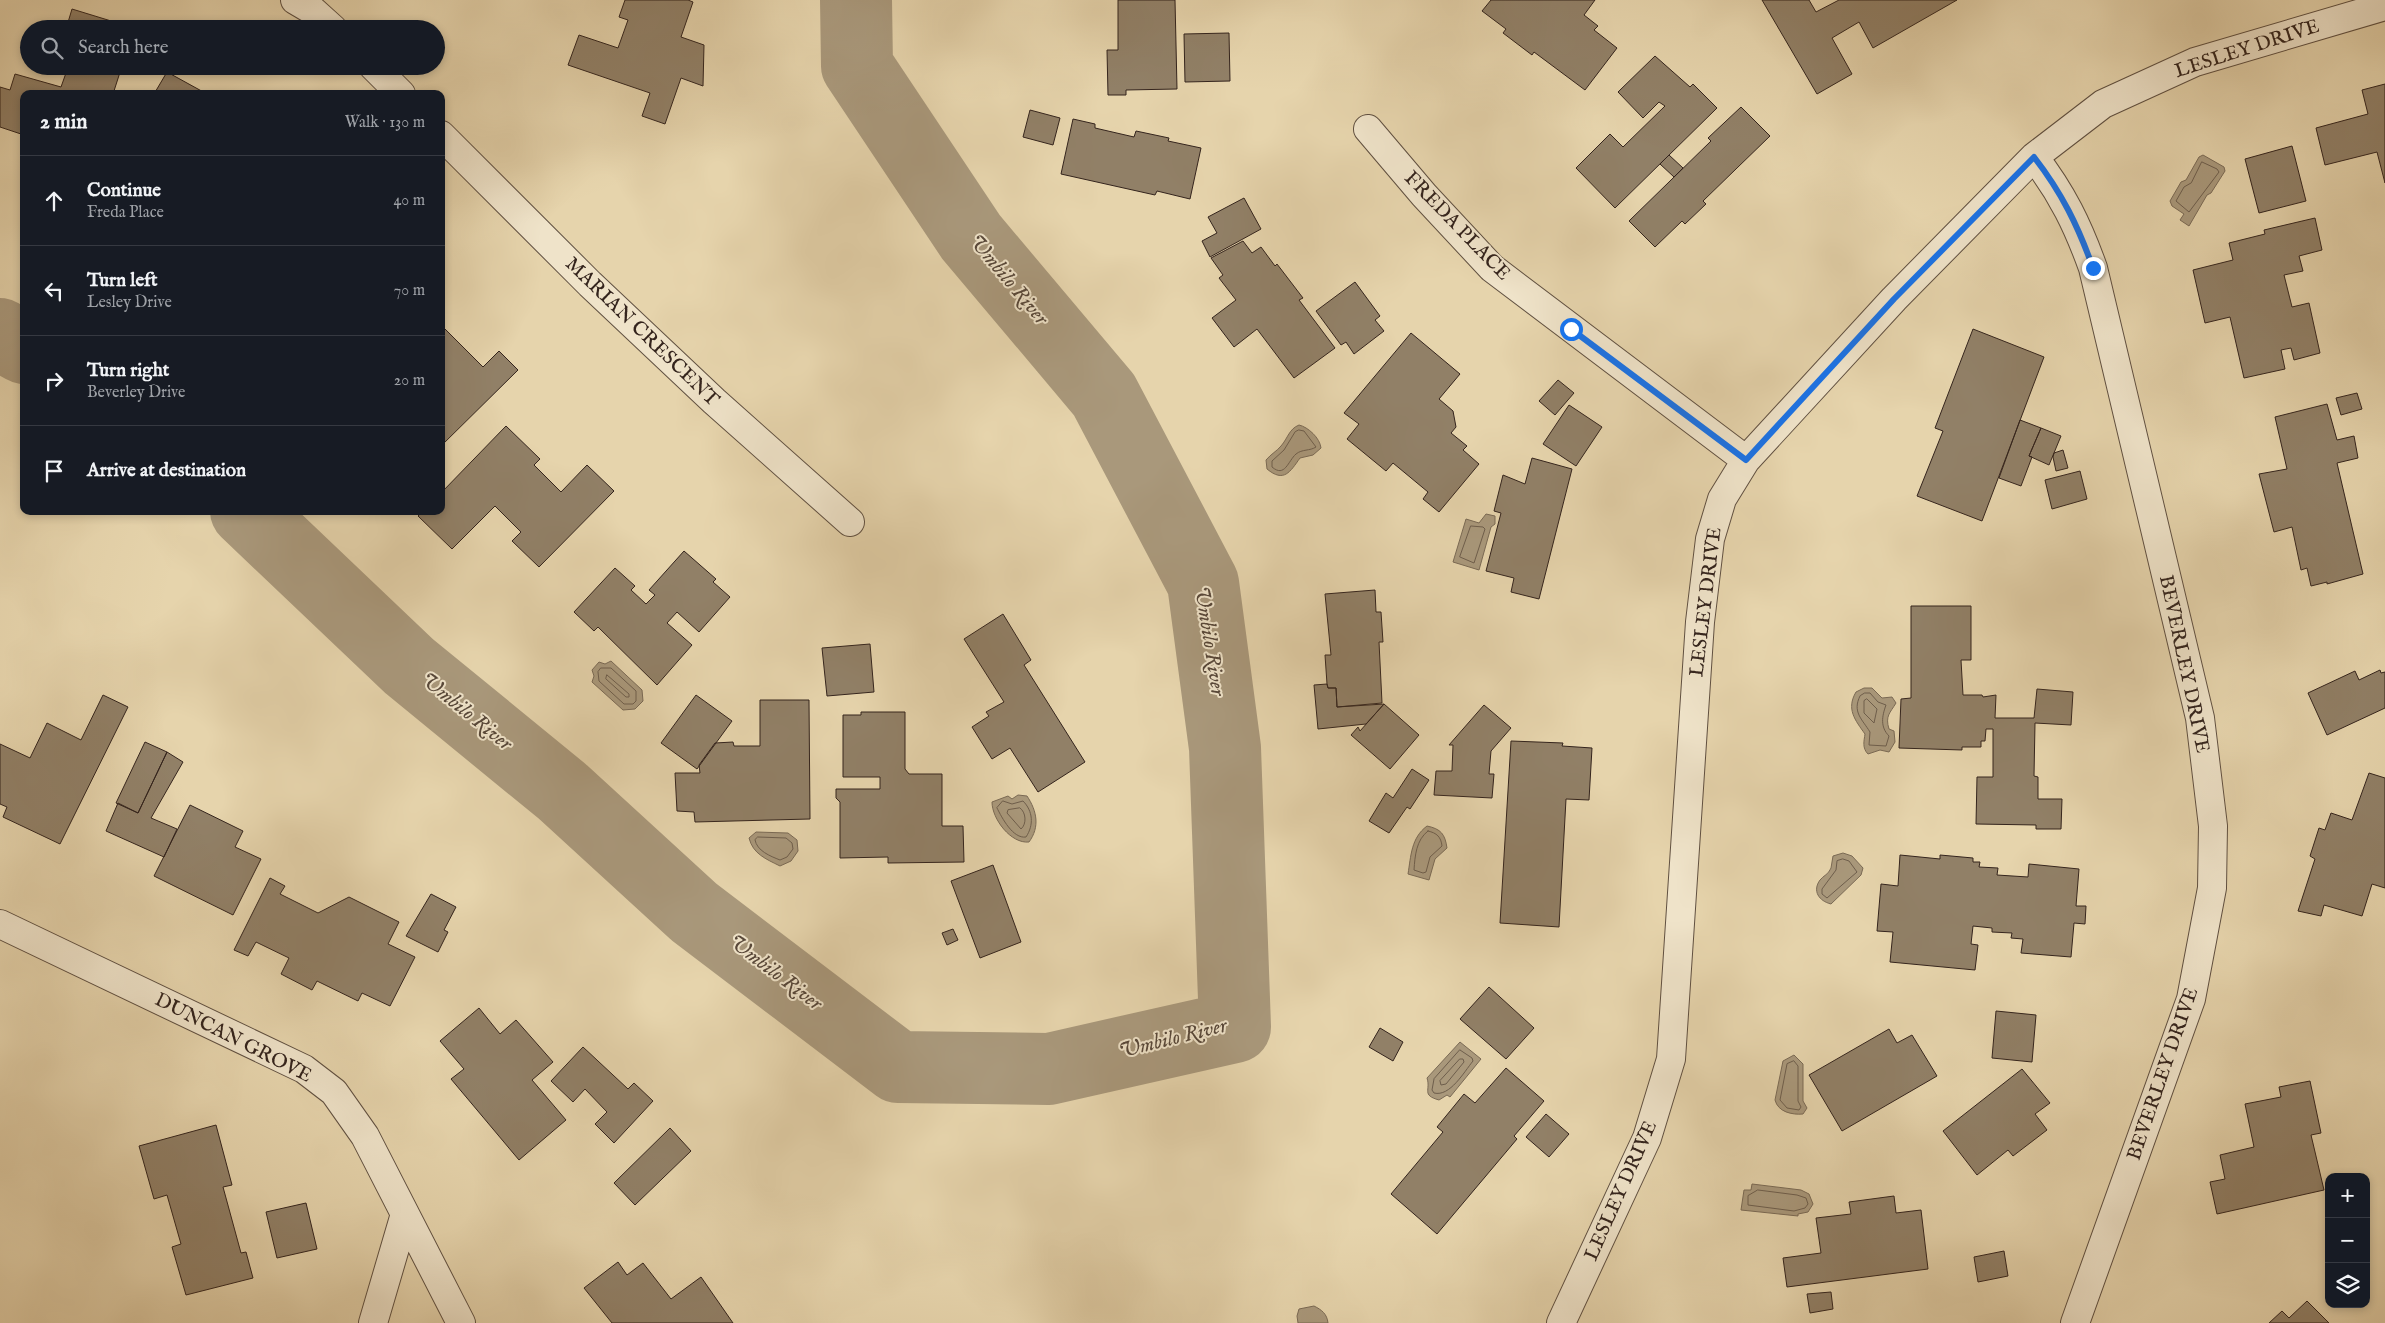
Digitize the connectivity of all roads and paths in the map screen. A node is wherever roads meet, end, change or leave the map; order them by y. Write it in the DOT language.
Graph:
graph roads {
  1 [pos="295,0"];
  2 [pos="2385,6"];
  3 [pos="323,20"];
  4 [pos="382,75"];
  5 [pos="397,90"];
  6 [pos="1368,129"];
  7 [pos="445,138"];
  8 [pos="2034,157"];
  9 [pos="1746,460"];
  10 [pos="850,522"];
  11 [pos="0,924"];
  12 [pos="405,1214"];
  13 [pos="373,1323"];
  14 [pos="462,1323"];
  15 [pos="1562,1323"];
  16 [pos="2075,1323"];
  1 -- 3 [label="street"];
  2 -- 8 [label="street, LESLEY DRIVE"];
  4 -- 5 [label="street"];
  6 -- 9 [label="street, FREDA PLACE"];
  7 -- 10 [label="street, MARIAN CRESCENT"];
  8 -- 9 [label="street, LESLEY DRIVE"];
  8 -- 16 [label="street, BEVERLEY DRIVE"];
  9 -- 15 [label="street, LESLEY DRIVE"];
  11 -- 12 [label="street, DUNCAN GROVE"];
  12 -- 13 [label="street"];
  12 -- 14 [label="street, DUNCAN GROVE"];
}
